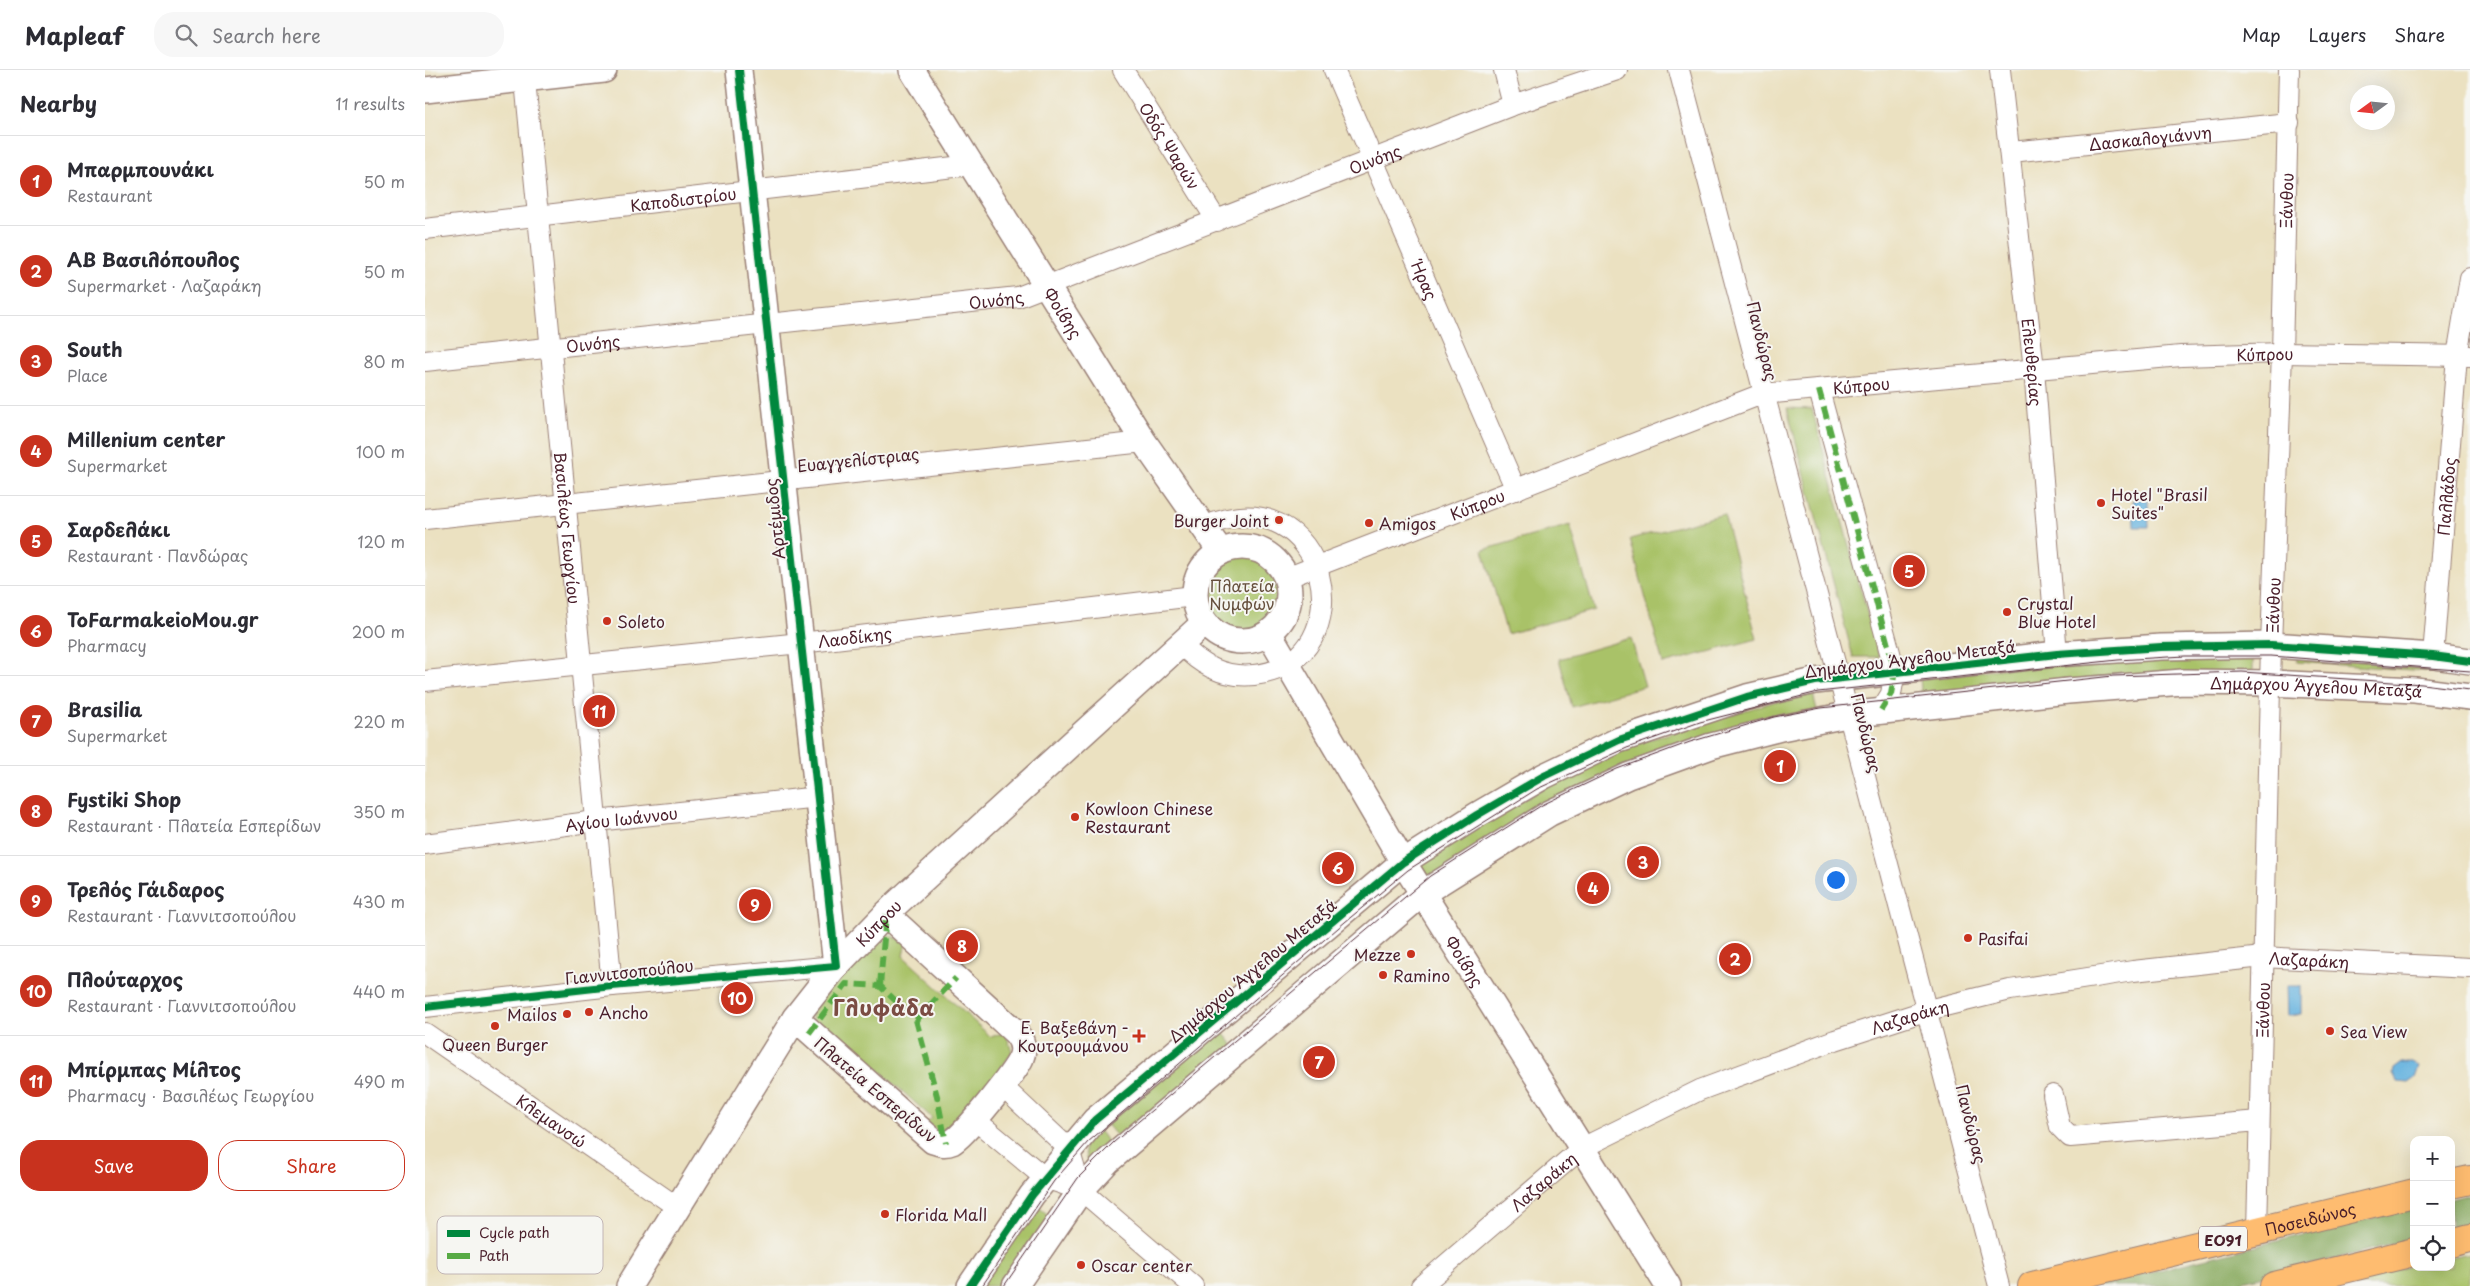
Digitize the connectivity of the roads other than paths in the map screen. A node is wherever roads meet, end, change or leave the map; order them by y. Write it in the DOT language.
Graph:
graph roads {
  1 [pos="604,70"];
  2 [pos="739,70"];
  3 [pos="912,70"];
  4 [pos="1123,70"];
  5 [pos="1334,70"];
  6 [pos="1504,70"];
  7 [pos="1617,70"];
  8 [pos="1679,70"];
  9 [pos="2000,70"];
  10 [pos="2289,70"];
  11 [pos="524,75"];
  12 [pos="425,90"];
  13 [pos="1513,105"];
  14 [pos="2289,123"];
  15 [pos="2011,152"];
  16 [pos="1373,160"];
  17 [pos="971,165"];
  18 [pos="752,190"];
  19 [pos="538,216"];
  20 [pos="1217,221"];
  21 [pos="425,229"];
  22 [pos="2470,278"];
  23 [pos="1047,286"];
  24 [pos="766,324"];
  25 [pos="551,348"];
  26 [pos="2282,352"];
  27 [pos="2464,356"];
  28 [pos="425,362"];
  29 [pos="2034,369"];
  30 [pos="1819,390"];
  31 [pos="1762,394"];
  32 [pos="1144,442"];
  33 [pos="783,481"];
  34 [pos="1516,490"];
  35 [pos="566,504"];
  36 [pos="425,519"];
  37 [pos="1204,527"];
  38 [pos="1221,552"];
  39 [pos="1317,565"];
  40 [pos="1286,578"];
  41 [pos="1195,596"];
  42 [pos="1205,623"];
  43 [pos="1269,633"];
  44 [pos="801,643"];
  45 [pos="1181,644"];
  46 [pos="2271,645"];
  47 [pos="2057,654"];
  48 [pos="2433,656"];
  49 [pos="2470,660"];
  50 [pos="1287,663"];
  51 [pos="581,665"];
  52 [pos="1895,671"];
  53 [pos="1839,677"];
  54 [pos="425,681"];
  55 [pos="2271,683"];
  56 [pos="2470,697"];
  57 [pos="1881,710"];
  58 [pos="1847,715"];
  59 [pos="818,797"];
  60 [pos="596,821"];
  61 [pos="425,844"];
  62 [pos="1403,862"];
  63 [pos="1423,893"];
  64 [pos="886,914"];
  65 [pos="2263,957"];
  66 [pos="836,966"];
  67 [pos="2470,968"];
  68 [pos="612,986"];
  69 [pos="425,1007"];
  70 [pos="1928,1010"];
  71 [pos="795,1018"];
  72 [pos="425,1032"];
  73 [pos="1002,1086"];
  74 [pos="2053,1095"];
  75 [pos="974,1119"];
  76 [pos="2259,1121"];
  77 [pos="1582,1148"];
  78 [pos="1069,1149"];
  79 [pos="1045,1178"];
  80 [pos="2470,1180"];
  81 [pos="2455,1183"];
  82 [pos="1081,1190"];
  83 [pos="2410,1194"];
  84 [pos="677,1207"];
  85 [pos="2257,1230"];
  86 [pos="2470,1238"];
  87 [pos="2455,1241"];
  88 [pos="2410,1253"];
  89 [pos="629,1286"];
  90 [pos="970,1286"];
  91 [pos="1015,1286"];
  92 [pos="1193,1286"];
  93 [pos="1421,1286"];
  94 [pos="1668,1286"];
  95 [pos="1999,1286"];
  96 [pos="2032,1286"];
  97 [pos="2274,1286"];
  1 -- 11 [label="street"];
  2 -- 18 [label="street, Αρτέμιδος"];
  3 -- 17 [label="street, Φοίβης"];
  4 -- 20 [label="street, Οδóς Ψαρών"];
  5 -- 16 [label="street, Ήρας"];
  6 -- 13 [label="street"];
  7 -- 13 [label="street, Οινόης"];
  8 -- 31 [label="street, Πανδώρας"];
  9 -- 15 [label="street, Ελευθερίας"];
  10 -- 14 [label="street, Ξάνθου"];
  11 -- 12 [label="street"];
  11 -- 19 [label="street, Βασιλέως Γεωργίου"];
  13 -- 16 [label="street, Οινόης"];
  14 -- 15 [label="street, Δασκαλογιάννη"];
  14 -- 26 [label="street, Ξάνθου"];
  15 -- 29 [label="street, Ελευθερίας"];
  16 -- 20 [label="street, Οινόης"];
  16 -- 34 [label="street, Ήρας"];
  17 -- 18 [label="street, Καποδιστρίου"];
  17 -- 23 [label="street, Φοίβης"];
  18 -- 19 [label="street, Καποδιστρίου"];
  18 -- 24 [label="street, Αρτέμιδος"];
  19 -- 21 [label="street, Καποδιστρίου"];
  19 -- 25 [label="street, Βασιλέως Γεωργίου"];
  20 -- 23 [label="street, Οινόης"];
  22 -- 27 [label="street, Παλλάδος"];
  23 -- 24 [label="street, Οινόης"];
  23 -- 32 [label="street, Φοίβης"];
  24 -- 25 [label="street, Οινόης"];
  24 -- 33 [label="street, Αρτέμιδος"];
  25 -- 28 [label="street, Οινόης"];
  25 -- 35 [label="street, Βασιλέως Γεωργίου"];
  26 -- 27 [label="street, Κύπρου"];
  26 -- 29 [label="street, Κύπρου"];
  26 -- 46 [label="street, Ξάνθου"];
  27 -- 48 [label="street, Παλλάδος"];
  29 -- 30 [label="street, Κύπρου"];
  29 -- 47 [label="street, Ελευθερίας"];
  30 -- 31 [label="street, Κύπρου"];
  30 -- 52 [label="street"];
  31 -- 34 [label="street, Κύπρου"];
  31 -- 53 [label="street, Πανδώρας"];
  32 -- 33 [label="street, Ευαγγελίστριας"];
  32 -- 37 [label="street, Φοίβης"];
  33 -- 35 [label="street, Ευαγγελίστριας"];
  33 -- 44 [label="street, Αρτέμιδος"];
  34 -- 39 [label="street, Κύπρου"];
  35 -- 36 [label="street, Ευαγγελίστριας"];
  35 -- 51 [label="street, Βασιλέως Γεωργίου"];
  37 -- 38 [label="street, Φοίβης"];
  37 -- 39 [label="street"];
  38 -- 40 [label="street"];
  38 -- 41 [label="street"];
  39 -- 40 [label="street, Κύπρου"];
  39 -- 50 [label="street"];
  40 -- 43 [label="street"];
  41 -- 42 [label="street"];
  41 -- 44 [label="street, Λαοδίκης"];
  42 -- 43 [label="street"];
  42 -- 45 [label="street, Κύπρου"];
  43 -- 50 [label="street, Φοίβης"];
  44 -- 51 [label="street, Λαοδίκης"];
  44 -- 59 [label="street, Αρτέμιδος"];
  45 -- 50 [label="street"];
  45 -- 64 [label="street, Κύπρου"];
  46 -- 47 [label="street, Δημάρχου Άγγελου Μεταξά"];
  46 -- 48 [label="street, Δημάρχου Άγγελου Μεταξά"];
  46 -- 55 [label="street, Ξάνθου"];
  47 -- 52 [label="street, Δημάρχου Άγγελου Μεταξά"];
  48 -- 49 [label="street, Δημάρχου Άγγελου Μεταξά"];
  50 -- 62 [label="street, Φοίβης"];
  51 -- 54 [label="street, Λαοδίκης"];
  51 -- 60 [label="street, Βασιλέως Γεωργίου"];
  52 -- 53 [label="street, Δημάρχου Άγγελου Μεταξά"];
  52 -- 57 [label="street"];
  53 -- 58 [label="street, Πανδώρας"];
  53 -- 62 [label="street, Δημάρχου Άγγελου Μεταξά"];
  55 -- 56 [label="street, Δημάρχου Άγγελου Μεταξά"];
  55 -- 57 [label="street, Δημάρχου Άγγελου Μεταξά"];
  55 -- 65 [label="street, Ξάνθου"];
  57 -- 58 [label="street, Δημάρχου Άγγελου Μεταξά"];
  58 -- 63 [label="street, Δημάρχου Άγγελου Μεταξά"];
  58 -- 70 [label="street, Πανδώρας"];
  59 -- 60 [label="street, Αγίου Ιωάννου"];
  59 -- 66 [label="street, Αρτέμιδος"];
  60 -- 61 [label="street, Αγίου Ιωάννου"];
  60 -- 68 [label="street, Βασιλέως Γεωργίου"];
  62 -- 63 [label="street, Φοίβης"];
  62 -- 78 [label="street, Δημάρχου Άγγελου Μεταξά"];
  63 -- 77 [label="street, Φοίβης"];
  63 -- 82 [label="street, Δημάρχου Άγγελου Μεταξά"];
  64 -- 66 [label="street, Κύπρου"];
  64 -- 73 [label="street, Πλατεία Εσπερίδων"];
  65 -- 67 [label="street, Λαζαράκη"];
  65 -- 70 [label="street, Λαζαράκη"];
  65 -- 76 [label="street, Ξάνθου"];
  66 -- 68 [label="street, Γιαννιτσοπούλου"];
  66 -- 71 [label="street, Κύπρου"];
  68 -- 69 [label="street, Γιαννιτσοπούλου"];
  70 -- 77 [label="street, Λαζαράκη"];
  70 -- 95 [label="street, Πανδώρας"];
  71 -- 75 [label="street, Πλατεία Εσπερίδων"];
  71 -- 84 [label="street, Κύπρου"];
  72 -- 84 [label="street, Κλεμανσώ"];
  73 -- 75 [label="street, Πλατεία Εσπερίδων"];
  73 -- 78 [label="street"];
  74 -- 76 [label="street"];
  75 -- 79 [label="street"];
  76 -- 85 [label="street, Ξάνθου"];
  77 -- 93 [label="street, Λαζαράκη"];
  77 -- 94 [label="street, Φοίβης"];
  78 -- 79 [label="street, Δημάρχου Άγγελου Μεταξά"];
  78 -- 82 [label="street"];
  79 -- 82 [label="street"];
  79 -- 90 [label="street, Δημάρχου Άγγελου Μεταξά"];
  80 -- 81 [label="highway"];
  82 -- 91 [label="street, Δημάρχου Άγγελου Μεταξά"];
  82 -- 92 [label="street"];
  83 -- 85 [label="highway, Ποσειδώνος / ΕΟ91"];
  84 -- 89 [label="street, Κύπρου"];
  85 -- 96 [label="highway, Ποσειδώνος / ΕΟ91"];
  86 -- 87 [label="highway"];
  88 -- 97 [label="highway"];
}
